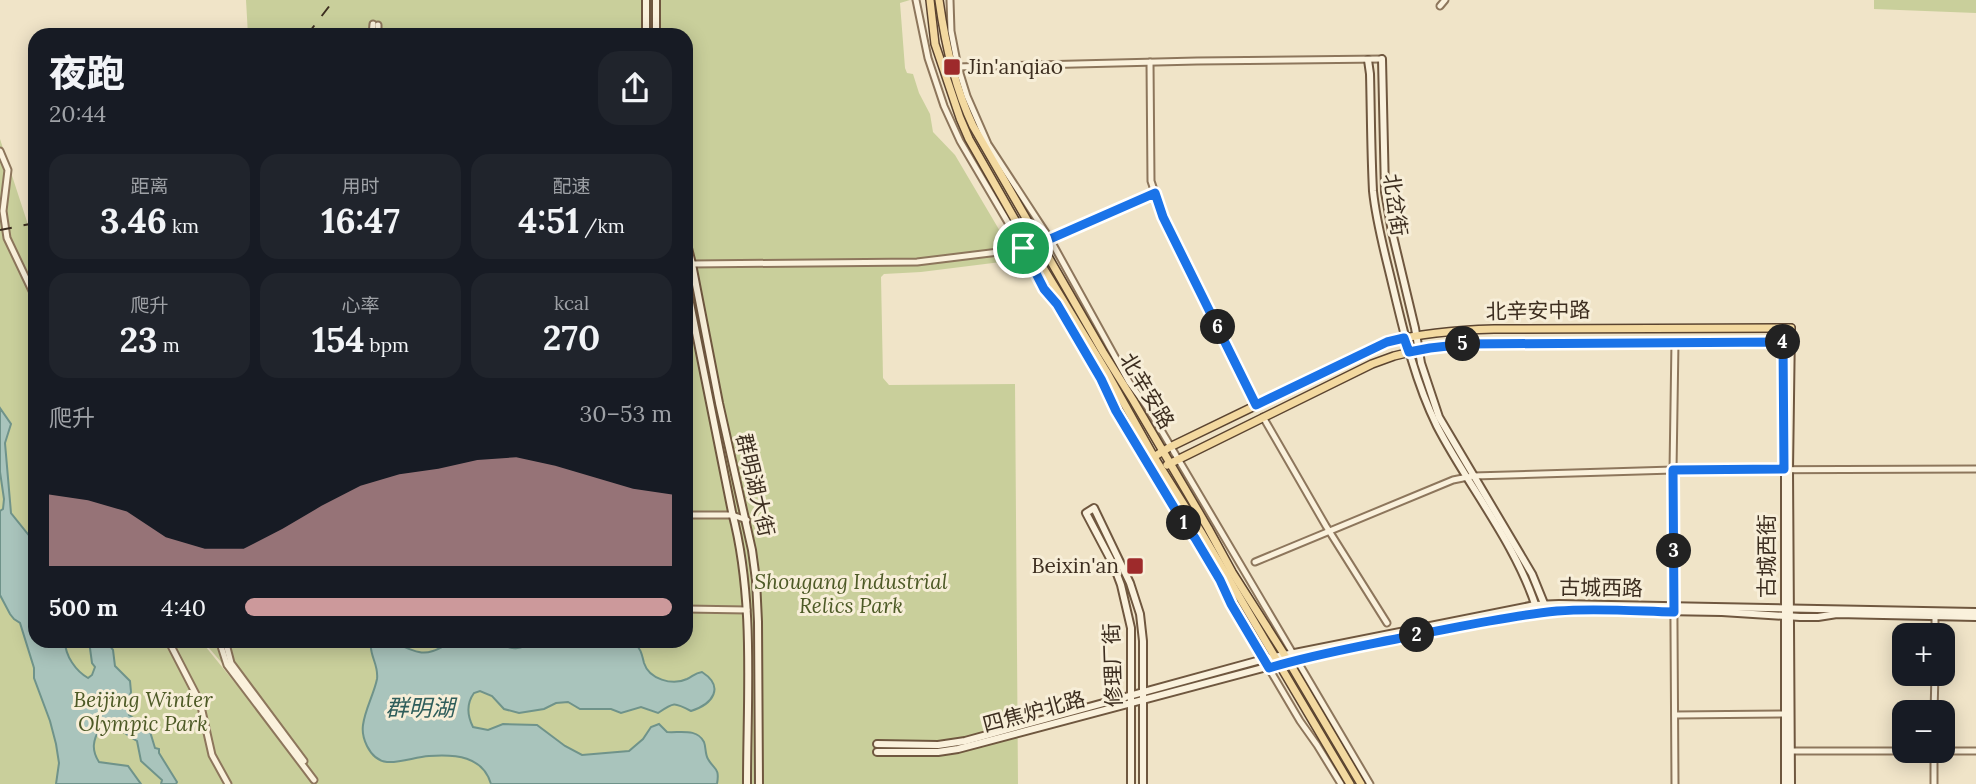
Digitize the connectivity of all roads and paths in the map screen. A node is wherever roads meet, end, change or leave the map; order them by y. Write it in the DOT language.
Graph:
graph roads {
  1 [pos="646,0"];
  2 [pos="656,0"];
  3 [pos="916,0"];
  4 [pos="930,0"];
  5 [pos="939,0"];
  6 [pos="950,0"];
  7 [pos="375,24"];
  8 [pos="375,28"];
  9 [pos="646,28"];
  10 [pos="656,28"];
  11 [pos="1382,59"];
  12 [pos="1368,60"];
  13 [pos="1150,62"];
  14 [pos="955,67"];
  15 [pos="969,139"];
  16 [pos="988,144"];
  17 [pos="0,151"];
  18 [pos="990,156"];
  19 [pos="975,167"];
  20 [pos="1155,193"];
  21 [pos="1050,239"];
  22 [pos="1040,243"];
  23 [pos="1026,247"];
  24 [pos="693,264"];
  25 [pos="28,282"];
  26 [pos="693,286"];
  27 [pos="693,318"];
  28 [pos="1787,328"];
  29 [pos="1099,330"];
  30 [pos="1416,336"];
  31 [pos="1404,338"];
  32 [pos="1675,342"];
  33 [pos="1787,342"];
  34 [pos="1090,344"];
  35 [pos="1419,350"];
  36 [pos="1103,352"];
  37 [pos="1409,352"];
  38 [pos="1101,379"];
  39 [pos="1256,405"];
  40 [pos="1263,417"];
  41 [pos="1167,449"];
  42 [pos="1150,459"];
  43 [pos="1177,459"];
  44 [pos="1169,463"];
  45 [pos="1161,469"];
  46 [pos="1787,469"];
  47 [pos="1976,469"];
  48 [pos="1673,470"];
  49 [pos="1470,476"];
  50 [pos="693,515"];
  51 [pos="732,515"];
  52 [pos="747,520"];
  53 [pos="1329,530"];
  54 [pos="1210,548"];
  55 [pos="1255,562"];
  56 [pos="1216,574"];
  57 [pos="1535,605"];
  58 [pos="1544,605"];
  59 [pos="1674,609"];
  60 [pos="693,610"];
  61 [pos="747,610"];
  62 [pos="1788,612"];
  63 [pos="1976,612"];
  64 [pos="1538,613"];
  65 [pos="1547,613"];
  66 [pos="1935,614"];
  67 [pos="1976,617"];
  68 [pos="1387,623"];
  69 [pos="1935,623"];
  70 [pos="172,648"];
  71 [pos="222,648"];
  72 [pos="227,648"];
  73 [pos="1273,657"];
  74 [pos="1291,658"];
  75 [pos="1264,659"];
  76 [pos="1278,666"];
  77 [pos="1269,668"];
  78 [pos="1143,692"];
  79 [pos="1132,695"];
  80 [pos="1143,700"];
  81 [pos="1132,703"];
  82 [pos="1785,714"];
  83 [pos="1675,715"];
  84 [pos="1335,724"];
  85 [pos="1340,750"];
  86 [pos="1788,751"];
  87 [pos="1892,751"];
  88 [pos="1955,751"];
  89 [pos="1976,751"];
  90 [pos="1934,763"];
  91 [pos="1356,769"];
  92 [pos="228,784"];
  93 [pos="747,784"];
  94 [pos="759,784"];
  95 [pos="1131,784"];
  96 [pos="1143,784"];
  97 [pos="1341,784"];
  98 [pos="1348,784"];
  99 [pos="1360,784"];
  100 [pos="1370,784"];
  101 [pos="1675,784"];
  102 [pos="1785,784"];
  103 [pos="1791,784"];
  104 [pos="1934,784"];
  1 -- 9 [label="main road"];
  2 -- 10 [label="main road"];
  3 -- 19 [label="street"];
  4 -- 15 [label="main road, 北辛安路"];
  5 -- 14 [label="main road, 北辛安路"];
  6 -- 14 [label="street"];
  7 -- 8 [label="street"];
  11 -- 12 [label="street"];
  11 -- 30 [label="main road, 北岔街"];
  12 -- 13 [label="street"];
  12 -- 31 [label="main road, 北岔街"];
  13 -- 14 [label="street"];
  13 -- 20 [label="street"];
  14 -- 16 [label="street"];
  14 -- 18 [label="main road, 北辛安路"];
  15 -- 19 [label="street"];
  15 -- 23 [label="main road, 北辛安路"];
  16 -- 18 [label="street"];
  16 -- 21 [label="street"];
  17 -- 25 [label="street"];
  18 -- 22 [label="main road, 北辛安路"];
  19 -- 23 [label="street"];
  20 -- 21 [label="street"];
  20 -- 39 [label="street"];
  21 -- 22 [label="street"];
  21 -- 29 [label="street"];
  22 -- 23 [label="street"];
  22 -- 36 [label="main road, 北辛安路"];
  23 -- 24 [label="street"];
  23 -- 34 [label="main road, 北辛安路"];
  23 -- 38 [label="street"];
  26 -- 52 [label="main road, 群明湖大街"];
  27 -- 51 [label="main road, 群明湖大街"];
  28 -- 30 [label="main road, 北辛安中路"];
  28 -- 33 [label="main road, 古城西街"];
  29 -- 36 [label="street"];
  29 -- 41 [label="street"];
  30 -- 31 [label="main road, 北辛安中路"];
  30 -- 35 [label="main road, 北岔街"];
  31 -- 37 [label="main road, 北岔街"];
  31 -- 39 [label="main road, 北辛安中路"];
  32 -- 33 [label="main road, 北辛安中路"];
  32 -- 35 [label="main road, 北辛安中路"];
  32 -- 48 [label="street"];
  33 -- 46 [label="main road, 古城西街"];
  34 -- 38 [label="street"];
  34 -- 42 [label="main road, 北辛安路"];
  35 -- 37 [label="main road, 北辛安中路"];
  35 -- 49 [label="main road, 北岔街"];
  36 -- 41 [label="main road, 北辛安路"];
  37 -- 40 [label="main road, 北辛安中路"];
  37 -- 49 [label="main road, 北岔街"];
  38 -- 42 [label="street"];
  39 -- 41 [label="main road, 北辛安中路"];
  40 -- 43 [label="main road, 北辛安中路"];
  40 -- 53 [label="street"];
  41 -- 42 [label="main road, 北辛安中路"];
  41 -- 43 [label="street"];
  41 -- 44 [label="main road, 北辛安路"];
  42 -- 45 [label="main road, 北辛安路"];
  42 -- 56 [label="street"];
  43 -- 44 [label="main road, 北辛安中路"];
  43 -- 74 [label="street"];
  44 -- 45 [label="main road, 北辛安中路"];
  44 -- 74 [label="main road, 北辛安路"];
  45 -- 54 [label="main road, 北辛安路"];
  46 -- 47 [label="street"];
  46 -- 48 [label="street"];
  46 -- 62 [label="main road, 古城西街"];
  48 -- 49 [label="street"];
  48 -- 59 [label="street"];
  49 -- 53 [label="street"];
  49 -- 57 [label="main road"];
  49 -- 58 [label="main road"];
  50 -- 51 [label="street"];
  51 -- 52 [label="street"];
  51 -- 61 [label="main road, 群明湖大街"];
  52 -- 94 [label="main road, 群明湖大街"];
  53 -- 55 [label="street"];
  53 -- 68 [label="street"];
  54 -- 56 [label="street"];
  54 -- 73 [label="main road, 北辛安路"];
  56 -- 75 [label="street"];
  57 -- 58 [label="main road, 古城西路"];
  57 -- 64 [label="main road"];
  57 -- 74 [label="main road, 古城西路"];
  58 -- 59 [label="main road, 古城西路"];
  58 -- 65 [label="main road"];
  59 -- 62 [label="main road, 古城西路"];
  59 -- 65 [label="main road, 古城西路"];
  59 -- 83 [label="street"];
  60 -- 61 [label="street"];
  61 -- 93 [label="main road, 群明湖大街"];
  62 -- 66 [label="main road, 古城西路"];
  62 -- 82 [label="main road, 古城西街"];
  62 -- 86 [label="main road, 古城西街"];
  63 -- 66 [label="main road, 古城西路"];
  64 -- 65 [label="main road, 古城西路"];
  64 -- 74 [label="main road, 古城西路"];
  66 -- 67 [label="main road, 古城西路"];
  66 -- 69 [label="street"];
  70 -- 92 [label="street"];
  71 -- 72 [label="street"];
  73 -- 74 [label="main road, 古城西路"];
  73 -- 75 [label="main road, 四焦炉北路"];
  73 -- 76 [label="main road, 北辛安路"];
  74 -- 76 [label="main road, 古城西路"];
  74 -- 84 [label="street"];
  74 -- 85 [label="main road, 北辛安路"];
  75 -- 77 [label="street"];
  75 -- 78 [label="main road, 四焦炉北路"];
  76 -- 77 [label="main road, 四焦炉北路"];
  76 -- 98 [label="main road, 北辛安路"];
  77 -- 80 [label="main road, 四焦炉北路"];
  77 -- 97 [label="street"];
  78 -- 79 [label="main road, 四焦炉北路"];
  78 -- 79 [label="main road, 修理厂街"];
  78 -- 80 [label="main road, 修理厂街"];
  79 -- 81 [label="main road, 修理厂街"];
  79 -- 81 [label="main road, 四焦炉北路"];
  80 -- 81 [label="main road, 四焦炉北路"];
  80 -- 96 [label="main road, 修理厂街"];
  81 -- 95 [label="main road, 修理厂街"];
  82 -- 83 [label="street"];
  82 -- 86 [label="main road, 古城西街"];
  83 -- 101 [label="street"];
  84 -- 85 [label="street"];
  84 -- 91 [label="street"];
  85 -- 91 [label="main road, 北辛安路"];
  86 -- 87 [label="street"];
  86 -- 102 [label="main road, 古城西街"];
  86 -- 103 [label="main road, 古城西街"];
  88 -- 89 [label="street"];
  90 -- 104 [label="street"];
  91 -- 99 [label="main road, 北辛安路"];
  91 -- 100 [label="street"];
}
